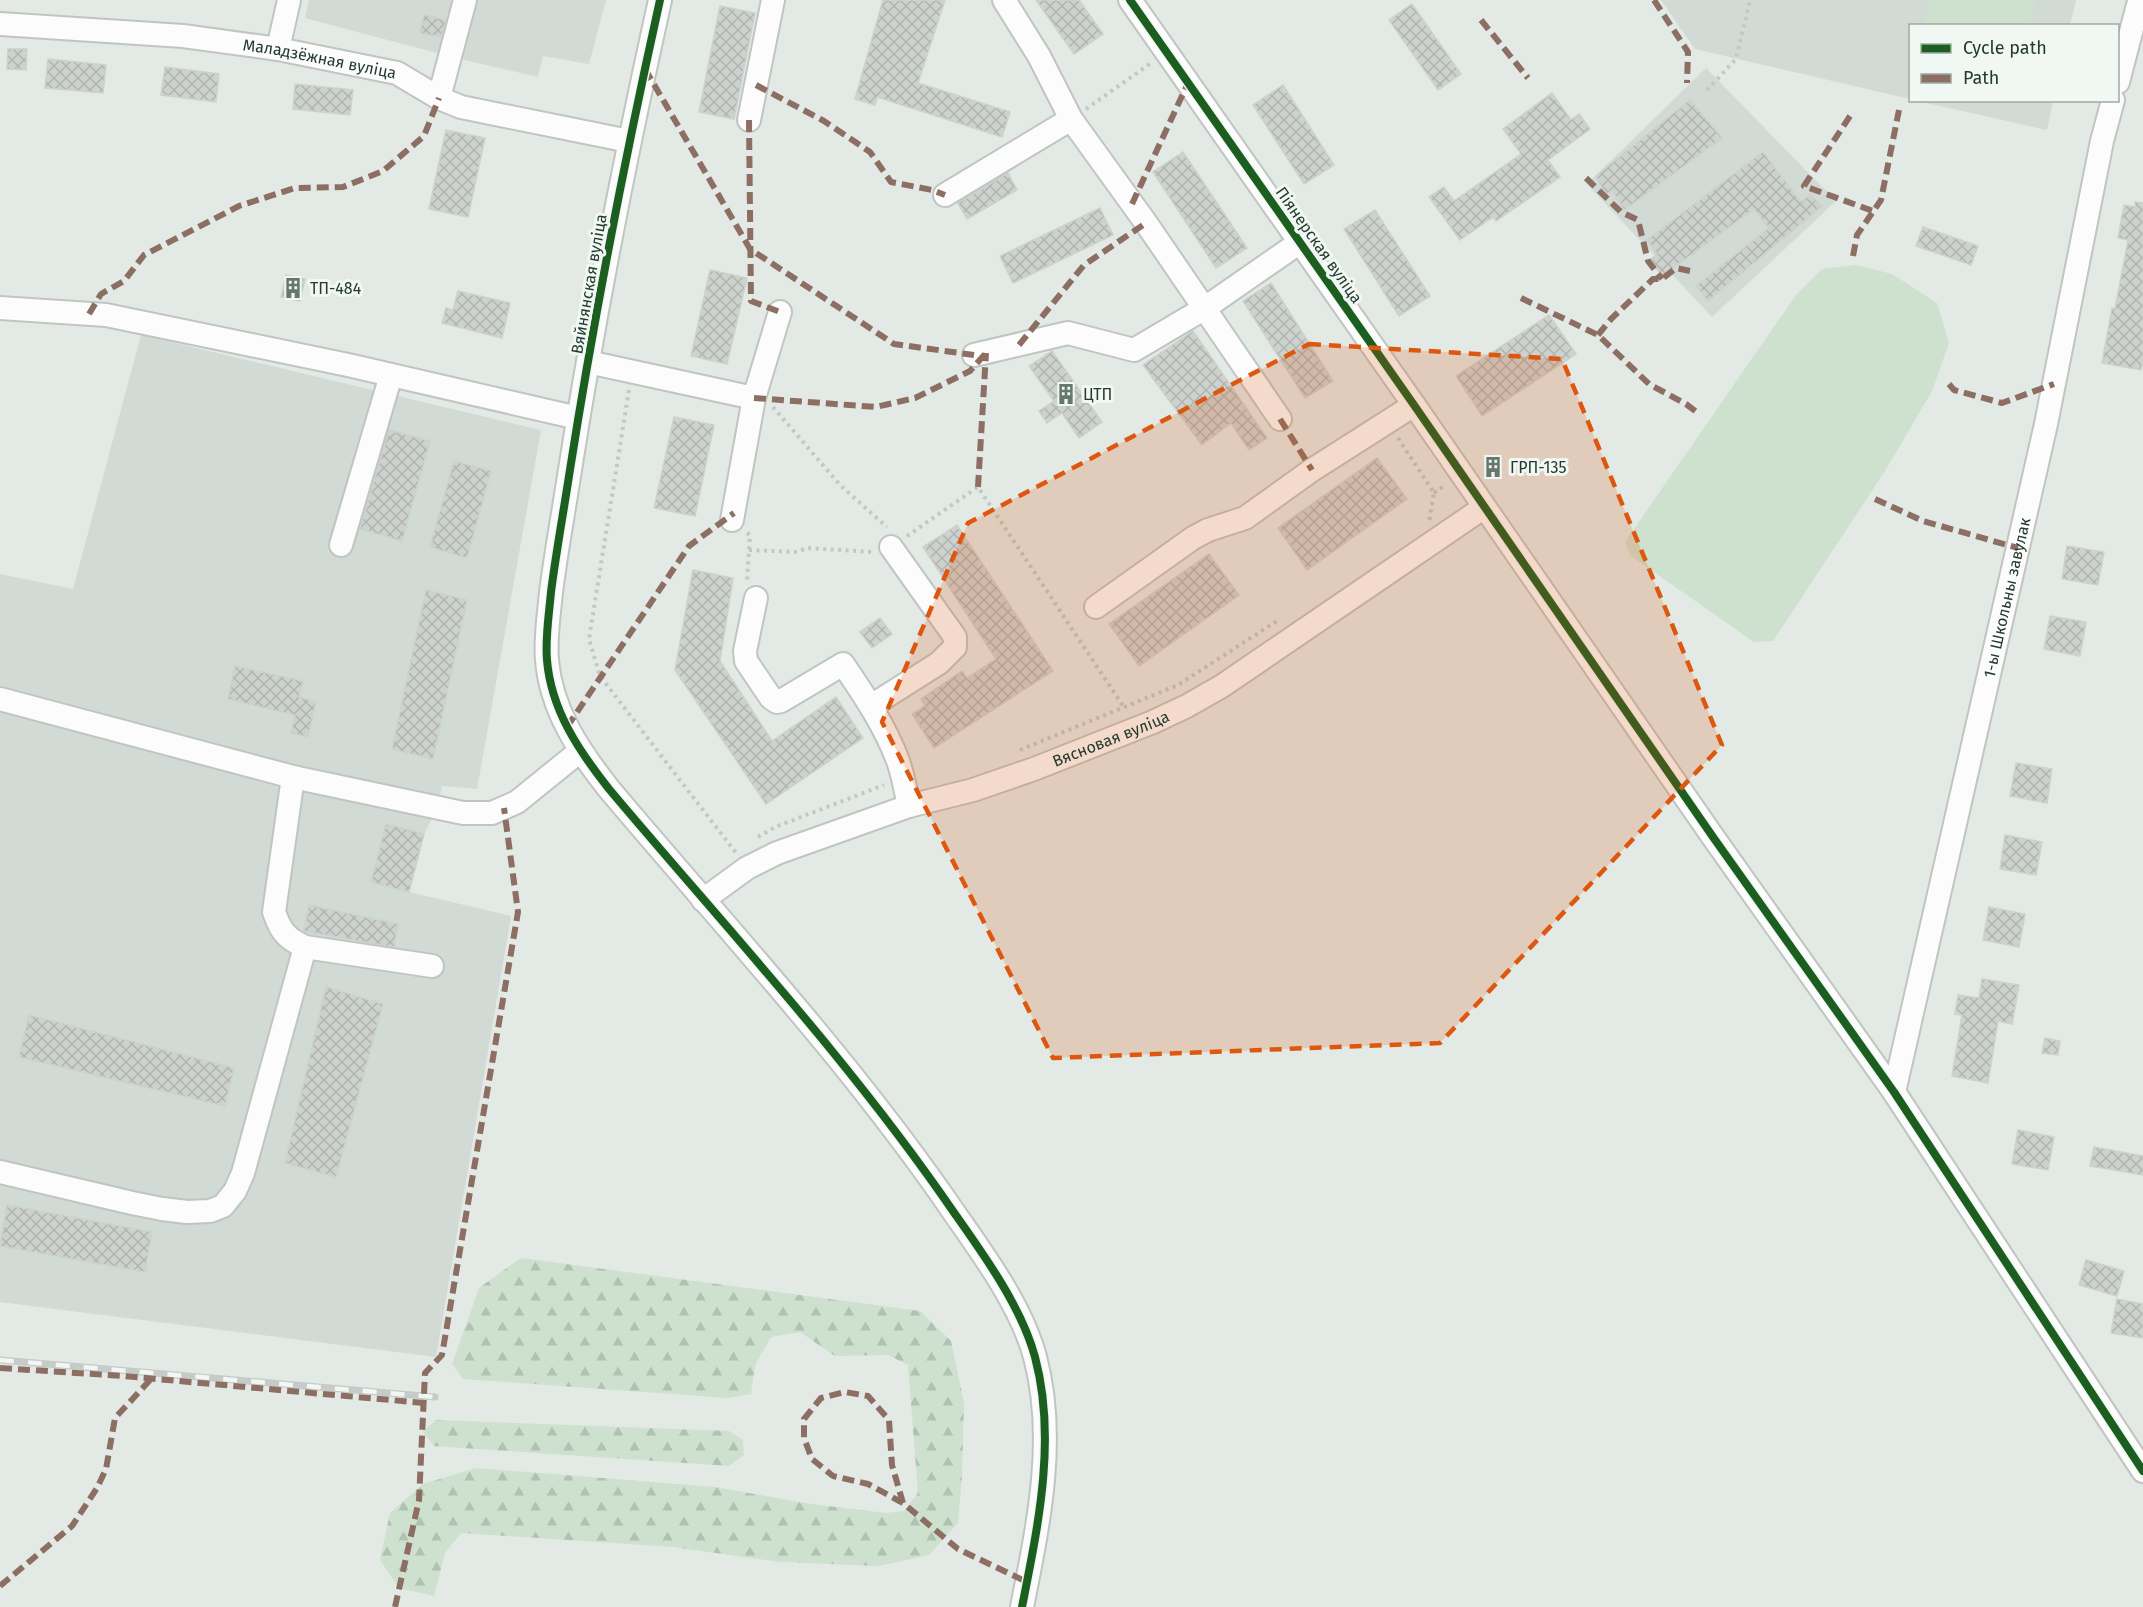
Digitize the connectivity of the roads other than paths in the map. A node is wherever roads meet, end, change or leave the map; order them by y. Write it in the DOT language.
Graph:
graph roads {
  1 [pos="289,0"];
  2 [pos="465,0"];
  3 [pos="660,0"];
  4 [pos="773,0"];
  5 [pos="1004,0"];
  6 [pos="1130,0"];
  7 [pos="2142,0"];
  8 [pos="0,24"];
  9 [pos="278,49"];
  10 [pos="2119,78"];
  11 [pos="439,98"];
  12 [pos="2112,102"];
  13 [pos="1071,119"];
  14 [pos="749,120"];
  15 [pos="629,141"];
  16 [pos="945,195"];
  17 [pos="1300,242"];
  18 [pos="0,308"];
  19 [pos="1205,308"];
  20 [pos="780,312"];
  21 [pos="974,356"];
  22 [pos="588,362"];
  23 [pos="391,375"];
  24 [pos="754,398"];
  25 [pos="1414,405"];
  26 [pos="578,418"];
  27 [pos="1280,419"];
  28 [pos="1484,508"];
  29 [pos="732,520"];
  30 [pos="896,543"];
  31 [pos="341,545"];
  32 [pos="754,593"];
  33 [pos="1096,607"];
  34 [pos="0,699"];
  35 [pos="871,706"];
  36 [pos="580,751"];
  37 [pos="293,777"];
  38 [pos="909,807"];
  39 [pos="703,900"];
  40 [pos="305,947"];
  41 [pos="432,966"];
  42 [pos="1894,1092"];
  43 [pos="0,1172"];
  44 [pos="2143,1471"];
  45 [pos="1022,1607"];
  1 -- 9 [label="street"];
  2 -- 11 [label="street"];
  3 -- 15 [label="street, Вяйнянская вуліца"];
  4 -- 14 [label="street"];
  5 -- 13 [label="street"];
  6 -- 17 [label="street, Піянерская вуліца"];
  7 -- 10 [label="street"];
  8 -- 9 [label="street, Маладзёжная вуліца"];
  9 -- 11 [label="street, Маладзёжная вуліца"];
  11 -- 15 [label="street, Маладзёжная вуліца"];
  12 -- 42 [label="street, 1-ы Школьны завулак"];
  13 -- 16 [label="street"];
  13 -- 19 [label="street"];
  15 -- 22 [label="street, Вяйнянская вуліца"];
  17 -- 19 [label="street"];
  17 -- 25 [label="street, Піянерская вуліца"];
  18 -- 23 [label="street"];
  19 -- 21 [label="street"];
  19 -- 27 [label="street"];
  20 -- 24 [label="street"];
  22 -- 24 [label="street"];
  22 -- 26 [label="street, Вяйнянская вуліца"];
  23 -- 26 [label="street"];
  23 -- 31 [label="street"];
  24 -- 29 [label="street"];
  25 -- 28 [label="street, Піянерская вуліца"];
  25 -- 33 [label="street"];
  26 -- 36 [label="street, Вяйнянская вуліца"];
  28 -- 38 [label="street, Вясновая вуліца"];
  28 -- 42 [label="street, Піянерская вуліца"];
  30 -- 35 [label="street"];
  32 -- 35 [label="street"];
  34 -- 37 [label="street"];
  35 -- 38 [label="street"];
  36 -- 37 [label="street"];
  36 -- 39 [label="street, Вяйнянская вуліца"];
  37 -- 40 [label="street"];
  38 -- 39 [label="street, Вясновая вуліца"];
  39 -- 45 [label="street, Вяйнянская вуліца"];
  40 -- 41 [label="street"];
  40 -- 43 [label="street"];
  42 -- 44 [label="street, Піянерская вуліца"];
}
